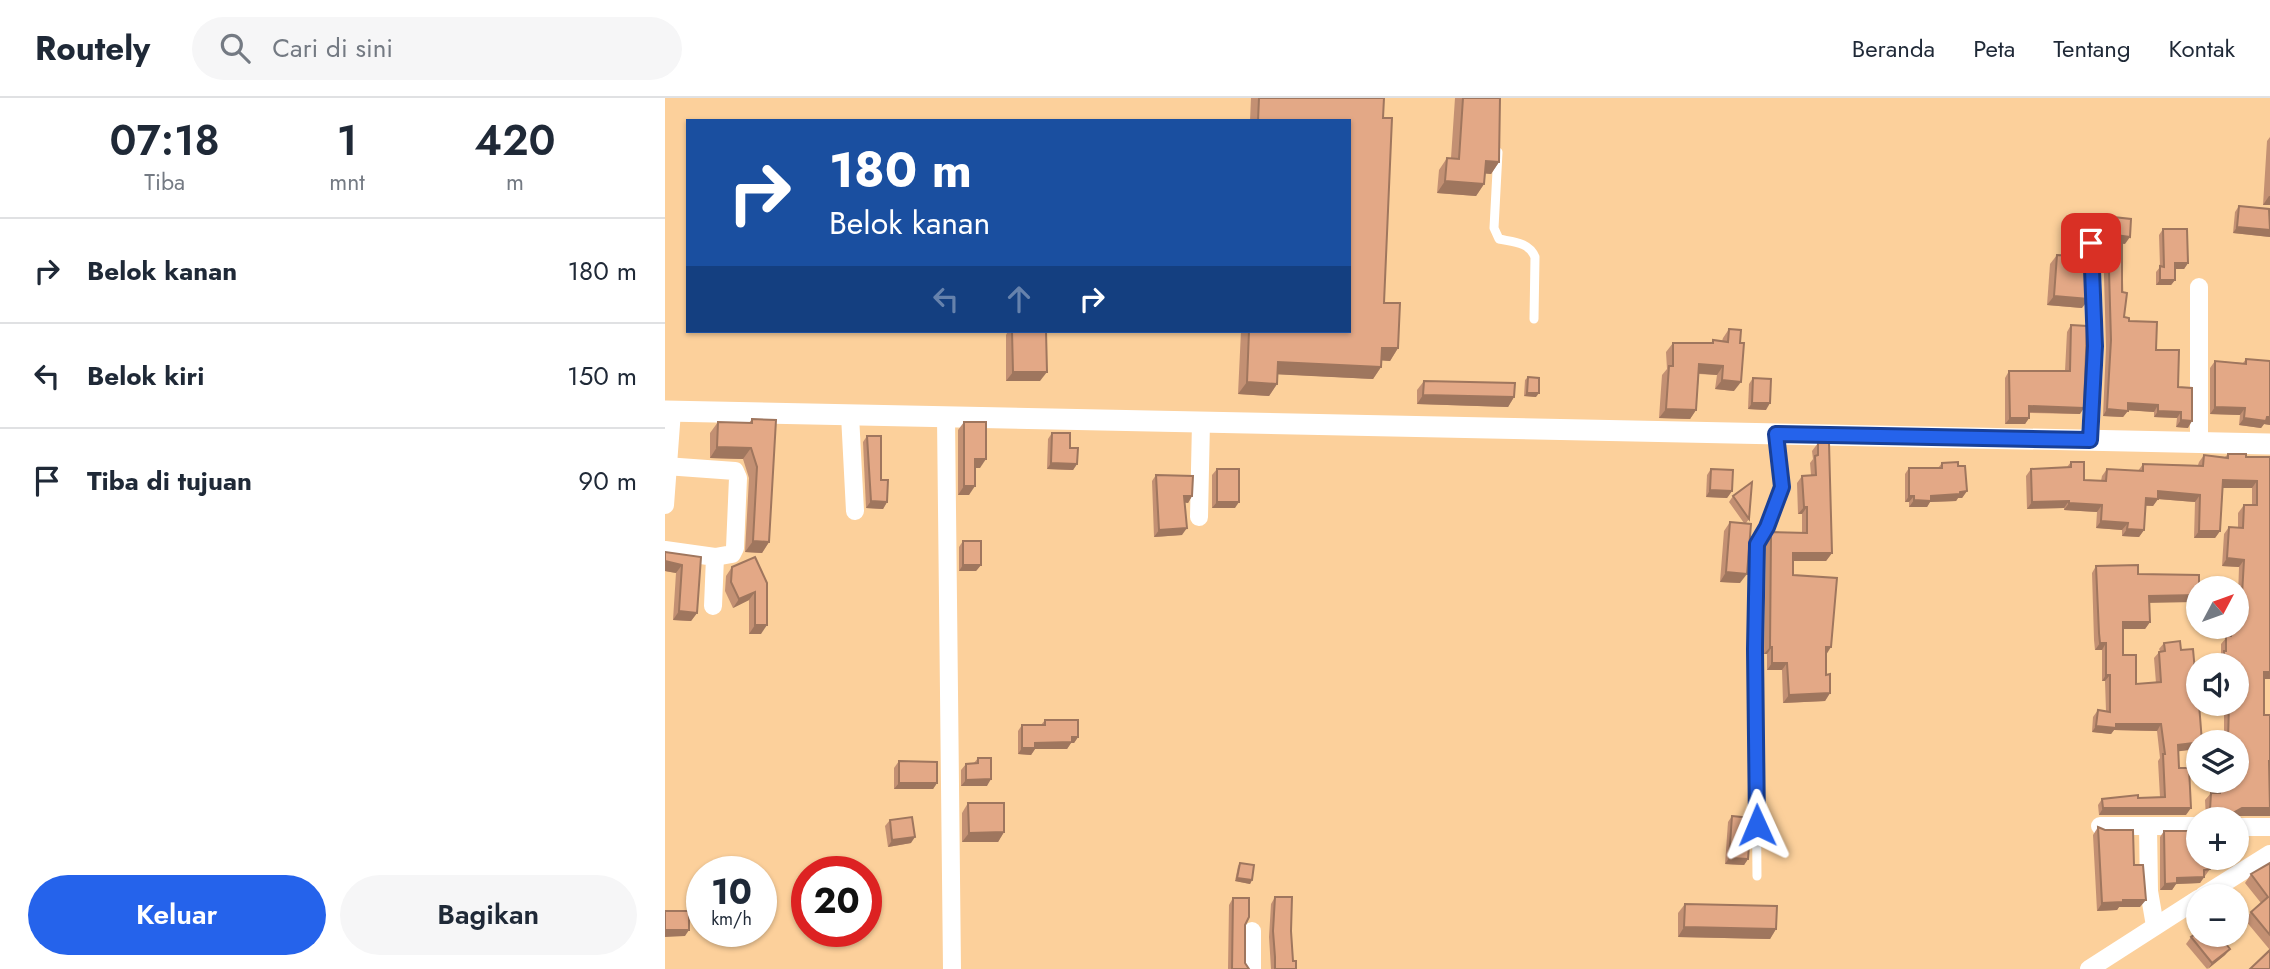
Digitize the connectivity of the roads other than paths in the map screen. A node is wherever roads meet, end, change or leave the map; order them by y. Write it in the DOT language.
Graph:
graph roads {
  1 [pos="1498,138"];
  2 [pos="2091,243"];
  3 [pos="2199,287"];
  4 [pos="1534,318"];
  5 [pos="669,411"];
  6 [pos="850,415"];
  7 [pos="946,417"];
  8 [pos="1201,422"];
  9 [pos="1776,434"];
  10 [pos="2090,440"];
  11 [pos="2199,443"];
  12 [pos="2270,444"];
  13 [pos="667,466"];
  14 [pos="665,505"];
  15 [pos="855,511"];
  16 [pos="1199,517"];
  17 [pos="665,550"];
  18 [pos="715,556"];
  19 [pos="713,606"];
  20 [pos="2186,826"];
  21 [pos="2100,827"];
  22 [pos="2148,827"];
  23 [pos="2249,827"];
  24 [pos="2270,827"];
  25 [pos="2270,854"];
  26 [pos="1757,876"];
  27 [pos="2222,884"];
  28 [pos="2186,907"];
  29 [pos="2155,926"];
  30 [pos="1252,931"];
  31 [pos="952,969"];
  32 [pos="1252,969"];
  33 [pos="2089,969"];
  1 -- 4 [label="lane"];
  2 -- 10 [label="street"];
  3 -- 11 [label="street"];
  5 -- 6 [label="street"];
  5 -- 13 [label="street"];
  6 -- 7 [label="street"];
  6 -- 15 [label="street"];
  7 -- 8 [label="street"];
  7 -- 31 [label="street"];
  8 -- 9 [label="street"];
  8 -- 16 [label="street"];
  9 -- 10 [label="street"];
  9 -- 26 [label="lane"];
  10 -- 11 [label="street"];
  11 -- 12 [label="street"];
  13 -- 14 [label="street"];
  13 -- 18 [label="street"];
  17 -- 18 [label="street"];
  18 -- 19 [label="street"];
  20 -- 22 [label="street"];
  21 -- 22 [label="street"];
  22 -- 29 [label="street"];
  23 -- 24 [label="street"];
  25 -- 27 [label="street"];
  28 -- 29 [label="street"];
  29 -- 33 [label="street"];
  30 -- 32 [label="street"];
}
